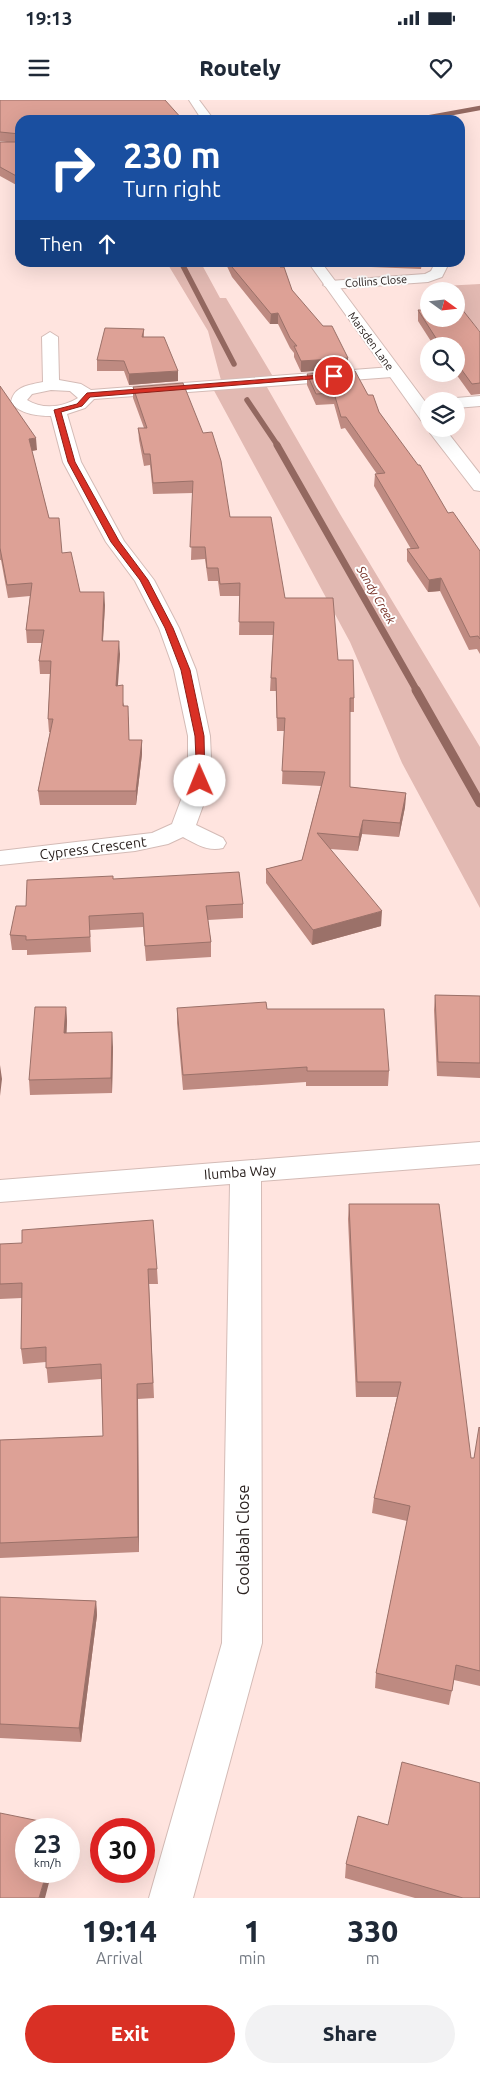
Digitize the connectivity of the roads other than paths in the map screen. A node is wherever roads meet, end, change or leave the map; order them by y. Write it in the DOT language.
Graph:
graph roads {
  1 [pos="194,100"];
  2 [pos="204,115"];
  3 [pos="317,267"];
  4 [pos="440,267"];
  5 [pos="330,285"];
  6 [pos="50,337"];
  7 [pos="392,372"];
  8 [pos="51,385"];
  9 [pos="87,395"];
  10 [pos="480,401"];
  11 [pos="0,402"];
  12 [pos="20,402"];
  13 [pos="465,402"];
  14 [pos="420,404"];
  15 [pos="58,410"];
  16 [pos="442,437"];
  17 [pos="480,486"];
  18 [pos="183,828"];
  19 [pos="214,843"];
  20 [pos="0,858"];
  21 [pos="480,1153"];
  22 [pos="246,1172"];
  23 [pos="0,1191"];
  24 [pos="171,1898"];
  1 -- 2 [label="street"];
  3 -- 5 [label="street, Marsden Lane"];
  4 -- 5 [label="street, Collins Close"];
  5 -- 7 [label="street, Marsden Lane"];
  6 -- 8 [label="street"];
  7 -- 9 [label="street"];
  7 -- 14 [label="street, Marsden Lane"];
  8 -- 9 [label="street"];
  8 -- 12 [label="street"];
  9 -- 15 [label="street"];
  10 -- 13 [label="street"];
  11 -- 12 [label="street"];
  12 -- 15 [label="street"];
  15 -- 18 [label="street"];
  16 -- 17 [label="street"];
  18 -- 19 [label="street"];
  18 -- 20 [label="street, Cypress Crescent"];
  21 -- 22 [label="street, Ilumba Way"];
  22 -- 23 [label="street, Ilumba Way"];
  22 -- 24 [label="street, Coolabah Close"];
}
